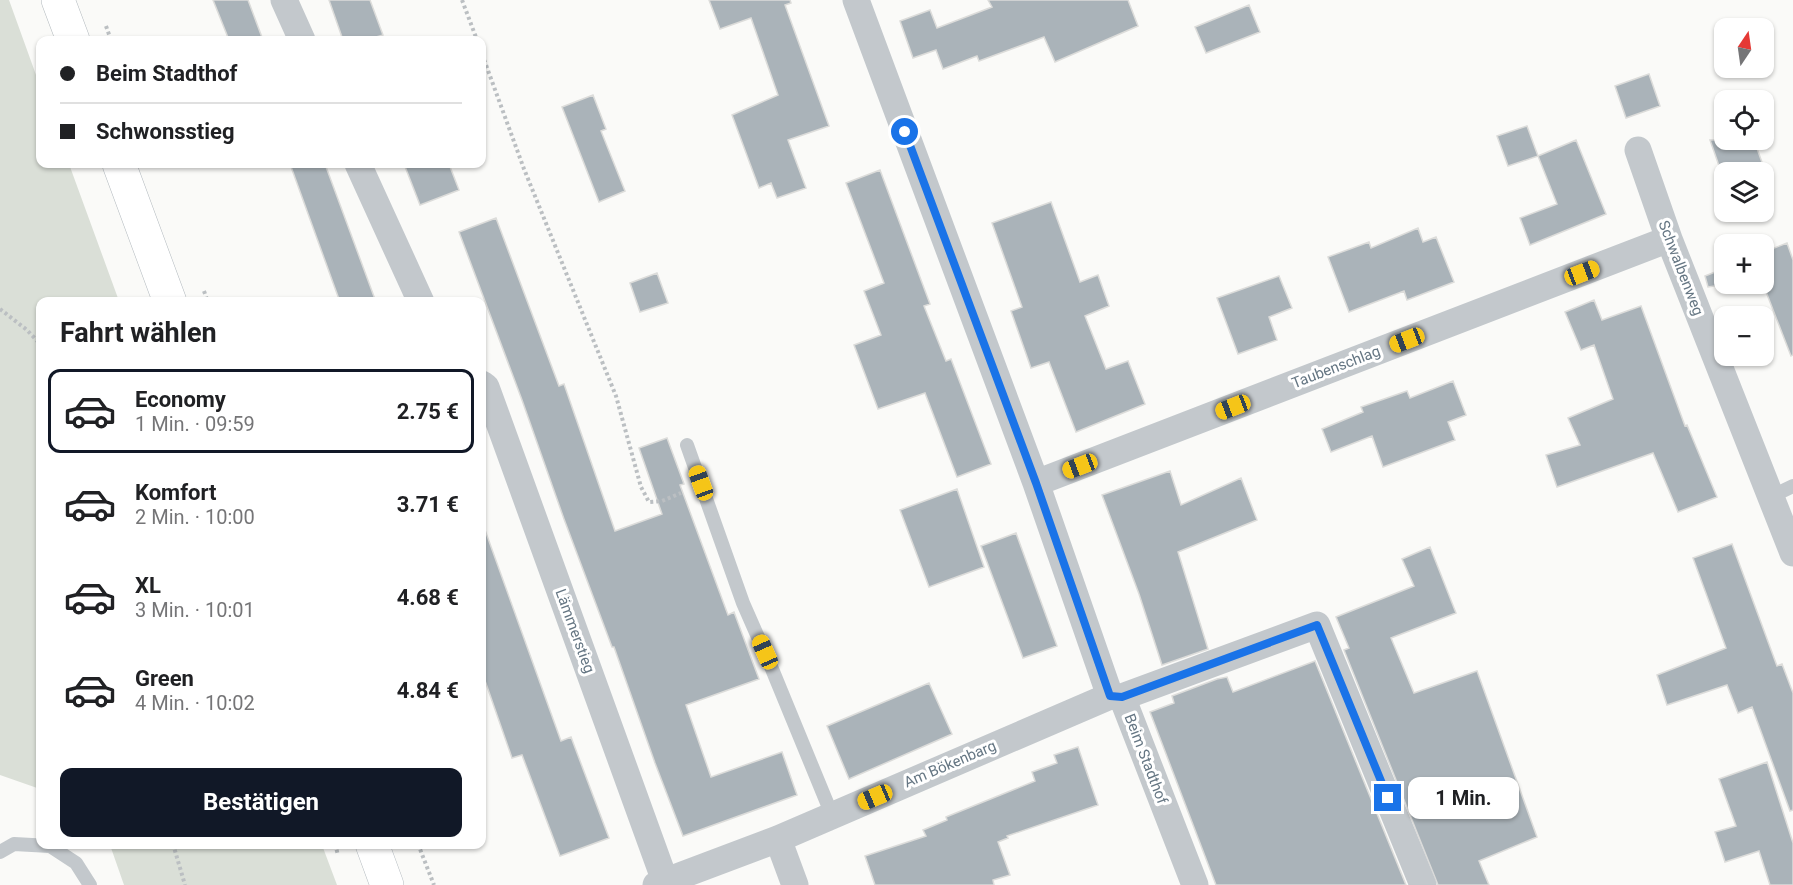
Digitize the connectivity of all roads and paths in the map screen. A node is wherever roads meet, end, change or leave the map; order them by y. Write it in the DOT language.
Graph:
graph roads {
  1 [pos="58,0"];
  2 [pos="284,0"];
  3 [pos="462,0"];
  4 [pos="856,0"];
  5 [pos="72,36"];
  6 [pos="300,36"];
  7 [pos="476,36"];
  8 [pos="486,65"];
  9 [pos="1638,150"];
  10 [pos="120,168"];
  11 [pos="360,168"];
  12 [pos="1669,239"];
  13 [pos="168,297"];
  14 [pos="419,297"];
  15 [pos="0,309"];
  16 [pos="36,340"];
  17 [pos="486,387"];
  18 [pos="687,445"];
  19 [pos="701,483"];
  20 [pos="1036,483"];
  21 [pos="1782,491"];
  22 [pos="1793,553"];
  23 [pos="1116,696"];
  24 [pos="832,815"];
  25 [pos="778,838"];
  26 [pos="36,845"];
  27 [pos="55,849"];
  28 [pos="174,849"];
  29 [pos="374,849"];
  30 [pos="420,849"];
  31 [pos="0,852"];
  32 [pos="661,883"];
  33 [pos="90,885"];
  34 [pos="185,885"];
  35 [pos="387,885"];
  36 [pos="434,885"];
  37 [pos="795,885"];
  38 [pos="1195,885"];
  39 [pos="1423,885"];
  1 -- 5 [label="main road"];
  2 -- 6 [label="street"];
  3 -- 7 [label="path"];
  4 -- 20 [label="street, Beim Stadthof"];
  8 -- 19 [label="path"];
  9 -- 12 [label="street, Schwalbenweg"];
  10 -- 13 [label="main road"];
  11 -- 14 [label="street"];
  12 -- 20 [label="street, Taubenschlag"];
  12 -- 21 [label="street, Schwalbenweg"];
  15 -- 16 [label="path"];
  17 -- 32 [label="street, Lämmerstieg"];
  18 -- 19 [label="lane"];
  19 -- 24 [label="lane"];
  20 -- 23 [label="street, Beim Stadthof"];
  21 -- 22 [label="street, Schwalbenweg"];
  23 -- 24 [label="street, Am Bökenbarg"];
  23 -- 38 [label="street, Beim Stadthof"];
  23 -- 39 [label="street, Am Bökenbarg"];
  24 -- 25 [label="street, Am Bökenbarg"];
  25 -- 32 [label="street, Am Bökenbarg"];
  25 -- 37 [label="street"];
  26 -- 31 [label="lane"];
  27 -- 33 [label="lane"];
  28 -- 34 [label="path"];
  29 -- 35 [label="main road"];
  30 -- 36 [label="path"];
}
